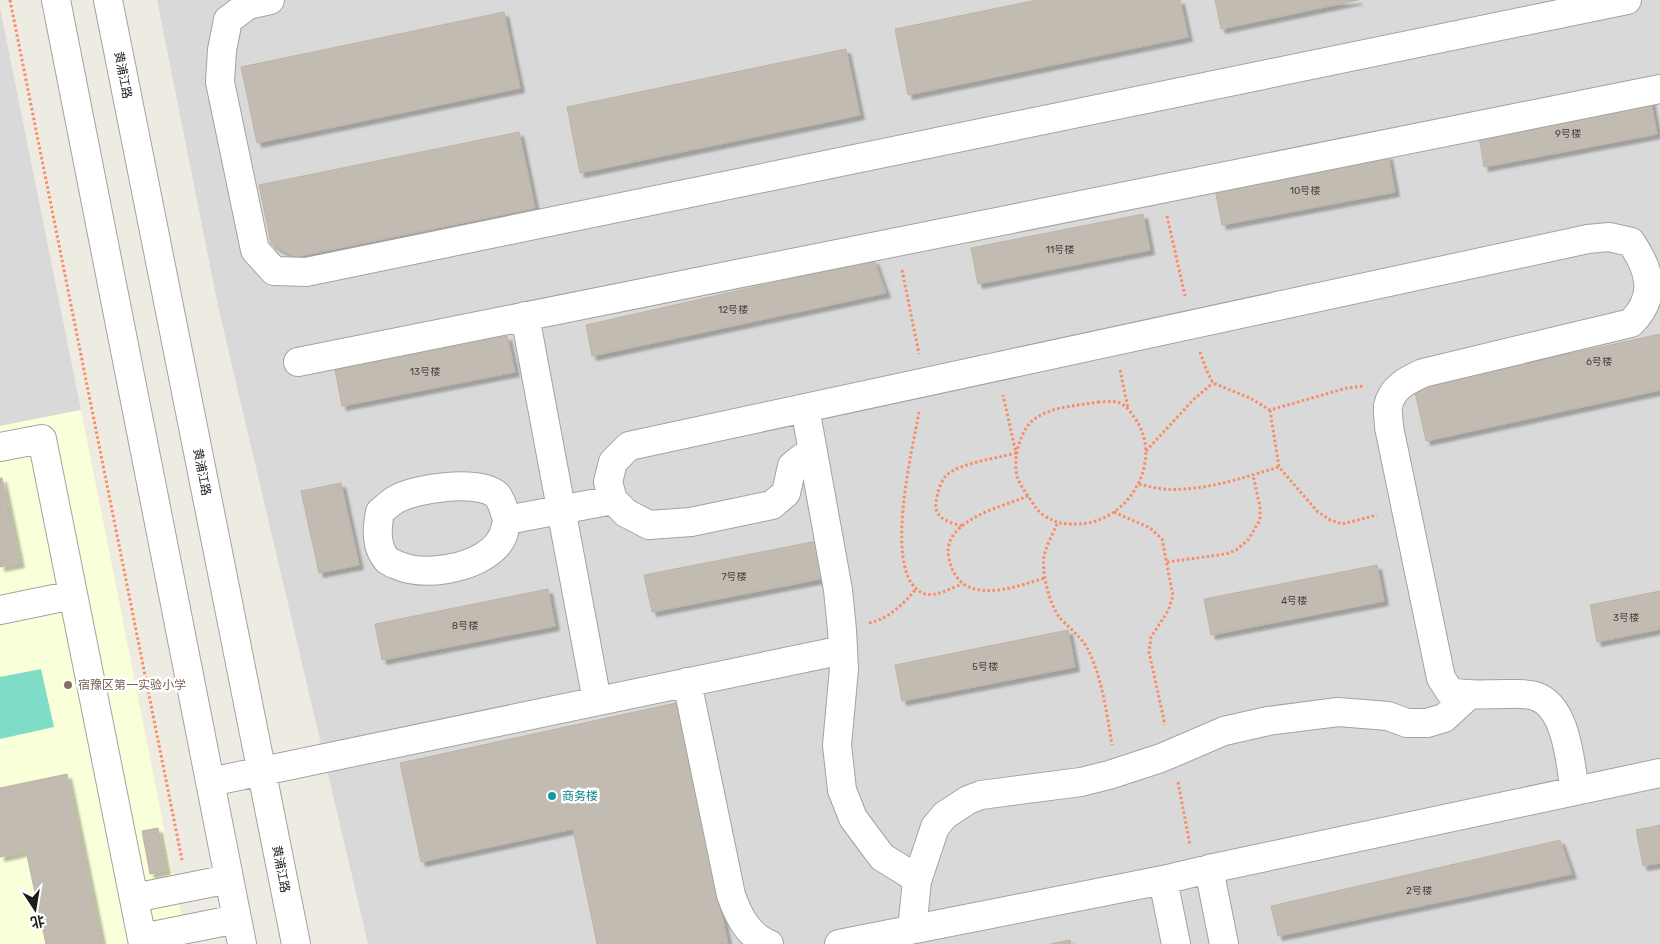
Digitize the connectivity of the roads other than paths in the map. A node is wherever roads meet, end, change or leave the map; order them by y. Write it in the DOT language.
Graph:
graph roads {
  1 [pos="56,0"];
  2 [pos="108,0"];
  3 [pos="270,0"];
  4 [pos="1627,0"];
  5 [pos="1660,89"];
  6 [pos="525,316"];
  7 [pos="298,362"];
  8 [pos="805,408"];
  9 [pos="0,447"];
  10 [pos="813,454"];
  11 [pos="613,500"];
  12 [pos="560,510"];
  13 [pos="507,520"];
  14 [pos="73,595"];
  15 [pos="0,610"];
  16 [pos="842,640"];
  17 [pos="688,682"];
  18 [pos="1468,696"];
  19 [pos="596,701"];
  20 [pos="261,771"];
  21 [pos="1660,772"];
  22 [pos="210,782"];
  23 [pos="1575,790"];
  24 [pos="1203,871"];
  25 [pos="229,879"];
  26 [pos="1163,880"];
  27 [pos="917,881"];
  28 [pos="134,898"];
  29 [pos="912,929"];
  30 [pos="240,931"];
  31 [pos="143,941"];
  32 [pos="296,944"];
  33 [pos="769,944"];
  34 [pos="839,944"];
  35 [pos="1176,944"];
  36 [pos="1224,944"];
  1 -- 22 [label="street"];
  2 -- 20 [label="street, 黄浦江路"];
  3 -- 4 [label="street"];
  5 -- 6 [label="street"];
  6 -- 7 [label="street"];
  6 -- 12 [label="street"];
  8 -- 10 [label="street"];
  8 -- 11 [label="street"];
  8 -- 18 [label="street"];
  9 -- 14 [label="street"];
  10 -- 11 [label="street"];
  10 -- 16 [label="street"];
  11 -- 12 [label="street"];
  12 -- 13 [label="street"];
  12 -- 19 [label="street"];
  13 -- 13 [label="street"];
  14 -- 15 [label="street"];
  14 -- 28 [label="street"];
  16 -- 17 [label="street"];
  16 -- 27 [label="street"];
  17 -- 19 [label="street"];
  17 -- 33 [label="street"];
  18 -- 23 [label="street"];
  18 -- 27 [label="street"];
  19 -- 20 [label="street"];
  20 -- 22 [label="street"];
  20 -- 32 [label="street, 黄浦江路"];
  21 -- 23 [label="street"];
  22 -- 25 [label="street"];
  23 -- 24 [label="street"];
  24 -- 26 [label="street"];
  24 -- 36 [label="street"];
  25 -- 28 [label="street"];
  25 -- 30 [label="street"];
  26 -- 29 [label="street"];
  26 -- 35 [label="street"];
  27 -- 29 [label="street"];
  28 -- 31 [label="street"];
  29 -- 34 [label="street"];
  30 -- 31 [label="street"];
}
